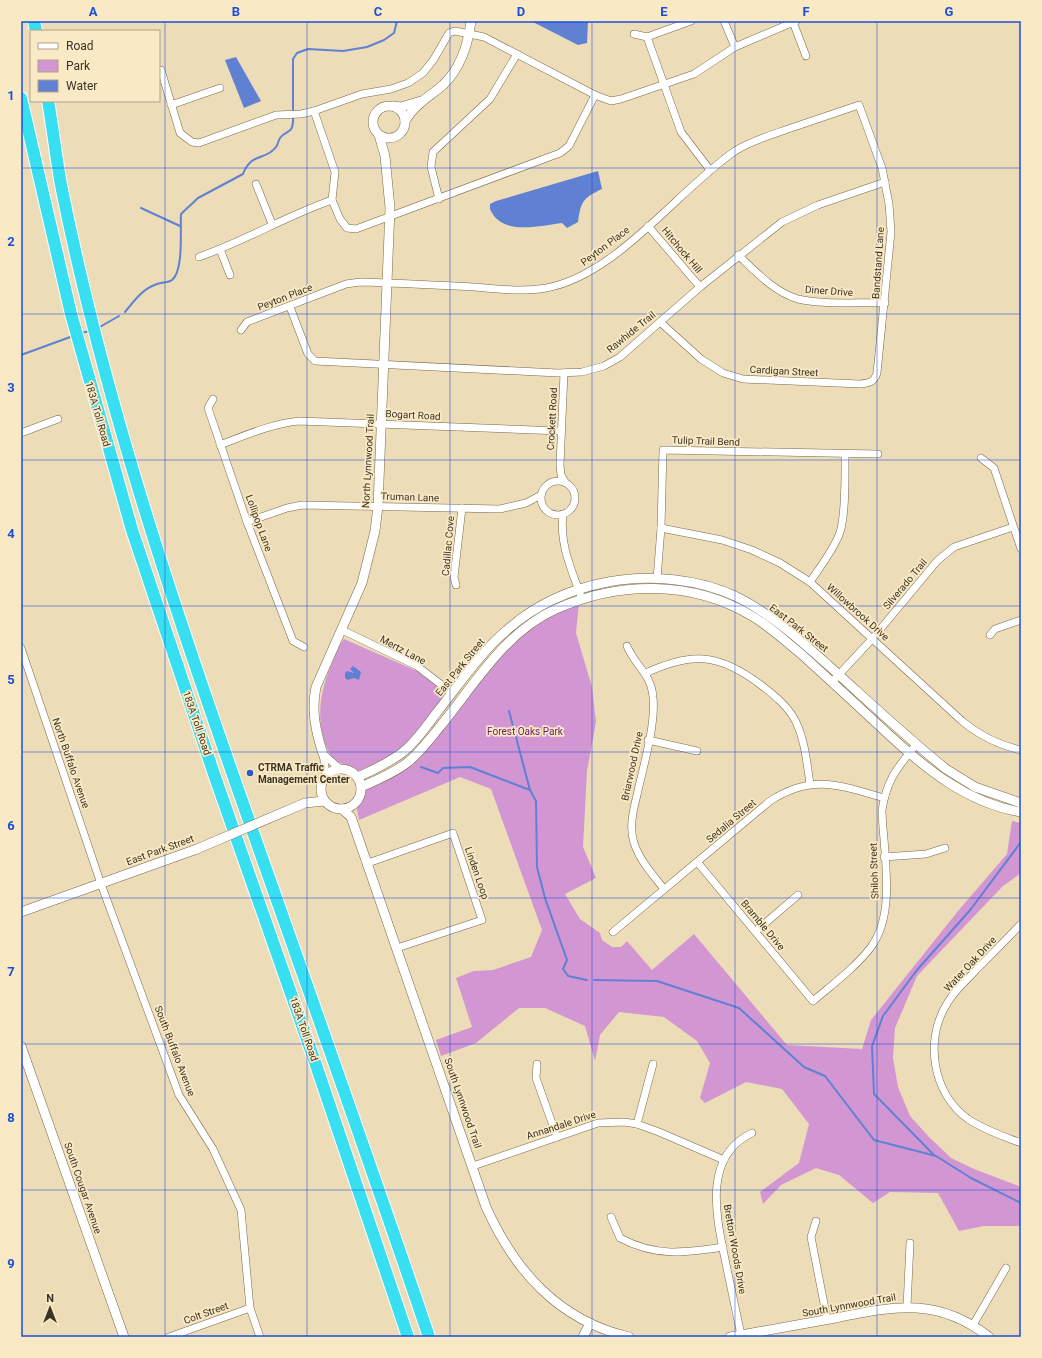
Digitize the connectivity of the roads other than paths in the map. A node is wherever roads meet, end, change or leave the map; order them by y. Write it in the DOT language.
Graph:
graph roads {
  1 [pos="471,21"];
  2 [pos="691,21"];
  3 [pos="724,21"];
  4 [pos="794,22"];
  5 [pos="470,34"];
  6 [pos="634,34"];
  7 [pos="647,37"];
  8 [pos="735,47"];
  9 [pos="517,54"];
  10 [pos="806,56"];
  11 [pos="161,70"];
  12 [pos="663,84"];
  13 [pos="220,88"];
  14 [pos="595,95"];
  15 [pos="21,98"];
  16 [pos="421,101"];
  17 [pos="48,102"];
  18 [pos="172,104"];
  19 [pos="859,105"];
  20 [pos="393,106"];
  21 [pos="314,111"];
  22 [pos="406,121"];
  23 [pos="378,135"];
  24 [pos="395,137"];
  25 [pos="385,156"];
  26 [pos="710,170"];
  27 [pos="885,182"];
  28 [pos="256,184"];
  29 [pos="440,199"];
  30 [pos="332,200"];
  31 [pos="390,217"];
  32 [pos="272,224"];
  33 [pos="648,226"];
  34 [pos="220,249"];
  35 [pos="738,255"];
  36 [pos="199,257"];
  37 [pos="230,275"];
  38 [pos="387,282"];
  39 [pos="700,287"];
  40 [pos="885,303"];
  41 [pos="290,307"];
  42 [pos="660,322"];
  43 [pos="241,330"];
  44 [pos="384,364"];
  45 [pos="564,373"];
  46 [pos="875,379"];
  47 [pos="213,399"];
  48 [pos="58,419"];
  49 [pos="381,423"];
  50 [pos="561,431"];
  51 [pos="21,433"];
  52 [pos="220,445"];
  53 [pos="878,454"];
  54 [pos="845,455"];
  55 [pos="981,458"];
  56 [pos="560,465"];
  57 [pos="565,482"];
  58 [pos="549,483"];
  59 [pos="541,495"];
  60 [pos="526,503"];
  61 [pos="542,505"];
  62 [pos="378,506"];
  63 [pos="462,508"];
  64 [pos="563,514"];
  65 [pos="554,515"];
  66 [pos="247,522"];
  67 [pos="1013,527"];
  68 [pos="561,528"];
  69 [pos="661,528"];
  70 [pos="1021,549"];
  71 [pos="657,579"];
  72 [pos="810,582"];
  73 [pos="456,585"];
  74 [pos="579,589"];
  75 [pos="582,599"];
  76 [pos="1021,620"];
  77 [pos="342,630"];
  78 [pos="990,635"];
  79 [pos="873,638"];
  80 [pos="304,646"];
  81 [pos="627,646"];
  82 [pos="21,648"];
  83 [pos="646,673"];
  84 [pos="839,675"];
  85 [pos="832,682"];
  86 [pos="452,693"];
  87 [pos="648,740"];
  88 [pos="916,745"];
  89 [pos="1021,750"];
  90 [pos="696,751"];
  91 [pos="909,753"];
  92 [pos="323,754"];
  93 [pos="340,768"];
  94 [pos="326,774"];
  95 [pos="358,777"];
  96 [pos="810,784"];
  97 [pos="361,787"];
  98 [pos="320,789"];
  99 [pos="884,798"];
  100 [pos="324,801"];
  101 [pos="1021,803"];
  102 [pos="302,805"];
  103 [pos="353,805"];
  104 [pos="342,809"];
  105 [pos="1021,812"];
  106 [pos="351,817"];
  107 [pos="945,848"];
  108 [pos="884,857"];
  109 [pos="368,863"];
  110 [pos="698,863"];
  111 [pos="101,884"];
  112 [pos="664,889"];
  113 [pos="798,895"];
  114 [pos="21,912"];
  115 [pos="1021,924"];
  116 [pos="756,931"];
  117 [pos="613,932"];
  118 [pos="397,948"];
  119 [pos="812,1001"];
  120 [pos="21,1046"];
  121 [pos="537,1064"];
  122 [pos="653,1064"];
  123 [pos="638,1124"];
  124 [pos="752,1133"];
  125 [pos="557,1137"];
  126 [pos="1021,1143"];
  127 [pos="724,1160"];
  128 [pos="473,1166"];
  129 [pos="611,1218"];
  130 [pos="816,1221"];
  131 [pos="910,1243"];
  132 [pos="723,1247"];
  133 [pos="1006,1268"];
  134 [pos="907,1307"];
  135 [pos="250,1308"];
  136 [pos="827,1319"];
  137 [pos="590,1323"];
  138 [pos="974,1325"];
  139 [pos="741,1335"];
  140 [pos="124,1337"];
  141 [pos="169,1337"];
  142 [pos="260,1337"];
  143 [pos="408,1337"];
  144 [pos="429,1337"];
  145 [pos="584,1337"];
  146 [pos="629,1337"];
  147 [pos="730,1337"];
  148 [pos="989,1337"];
  1 -- 5 [label="street"];
  2 -- 7 [label="street"];
  3 -- 8 [label="street"];
  4 -- 8 [label="street"];
  4 -- 10 [label="street"];
  5 -- 9 [label="street"];
  5 -- 16 [label="street"];
  5 -- 21 [label="street"];
  6 -- 7 [label="street"];
  7 -- 12 [label="street"];
  8 -- 12 [label="street"];
  9 -- 14 [label="street"];
  9 -- 29 [label="street"];
  11 -- 18 [label="street"];
  12 -- 14 [label="street"];
  12 -- 26 [label="street"];
  13 -- 18 [label="street"];
  14 -- 29 [label="street"];
  15 -- 143 [label="highway, 183A Toll Road"];
  16 -- 20 [label="street"];
  16 -- 22 [label="street"];
  17 -- 144 [label="highway, 183A Toll Road"];
  18 -- 21 [label="street"];
  19 -- 26 [label="street, Peyton Place"];
  19 -- 27 [label="street, Bandstand Lane"];
  20 -- 22 [label="street"];
  20 -- 23 [label="street"];
  21 -- 30 [label="street"];
  22 -- 24 [label="street"];
  23 -- 24 [label="street"];
  23 -- 25 [label="street, North Lynnwood Trail"];
  24 -- 25 [label="street"];
  25 -- 31 [label="street, North Lynnwood Trail"];
  26 -- 33 [label="street, Peyton Place"];
  27 -- 35 [label="street, Rawhide Trail"];
  27 -- 40 [label="street, Bandstand Lane"];
  28 -- 32 [label="street"];
  29 -- 31 [label="street"];
  30 -- 31 [label="street"];
  30 -- 32 [label="street"];
  31 -- 38 [label="street, North Lynnwood Trail"];
  32 -- 34 [label="street"];
  33 -- 38 [label="street, Peyton Place"];
  33 -- 39 [label="street, Hitchock Hill"];
  34 -- 36 [label="street"];
  34 -- 37 [label="street"];
  35 -- 39 [label="street, Rawhide Trail"];
  35 -- 40 [label="street, Diner Drive"];
  38 -- 41 [label="street, Peyton Place"];
  38 -- 44 [label="street, North Lynnwood Trail"];
  39 -- 42 [label="street, Rawhide Trail"];
  40 -- 46 [label="street, Bandstand Lane"];
  41 -- 43 [label="street, Peyton Place"];
  41 -- 44 [label="street, Rawhide Trail"];
  42 -- 45 [label="street, Rawhide Trail"];
  42 -- 46 [label="street, Cardigan Street"];
  44 -- 45 [label="street, Rawhide Trail"];
  44 -- 49 [label="street, North Lynnwood Trail"];
  45 -- 50 [label="street, Crockett Road"];
  47 -- 52 [label="street, Lollipop Lane"];
  48 -- 51 [label="street"];
  49 -- 50 [label="street, Bogart Road"];
  49 -- 52 [label="street, Bogart Road"];
  49 -- 62 [label="street, North Lynnwood Trail"];
  50 -- 56 [label="street, Crockett Road"];
  52 -- 66 [label="street, Lollipop Lane"];
  53 -- 54 [label="street, Tulip Trail Bend"];
  54 -- 69 [label="street, Tulip Trail Bend"];
  54 -- 72 [label="street"];
  55 -- 67 [label="street"];
  56 -- 57 [label="street, Crockett Road"];
  56 -- 58 [label="street, Crockett Road"];
  57 -- 58 [label="street"];
  57 -- 64 [label="street"];
  58 -- 59 [label="street"];
  59 -- 60 [label="street, Truman Lane"];
  59 -- 61 [label="street"];
  60 -- 61 [label="street, Truman Lane"];
  60 -- 63 [label="street, Truman Lane"];
  61 -- 65 [label="street"];
  62 -- 63 [label="street, Truman Lane"];
  62 -- 66 [label="street, Truman Lane"];
  62 -- 77 [label="street, North Lynnwood Trail"];
  63 -- 73 [label="street, Cadillac Cove"];
  64 -- 65 [label="street"];
  64 -- 68 [label="street"];
  65 -- 68 [label="street"];
  66 -- 80 [label="street, Lollipop Lane"];
  67 -- 70 [label="street"];
  67 -- 79 [label="street, Silverado Trail"];
  68 -- 74 [label="street"];
  69 -- 71 [label="street, Tulip Trail Bend"];
  69 -- 72 [label="street, Willowbrook Drive"];
  71 -- 74 [label="street, East Park Street"];
  71 -- 84 [label="street, East Park Street"];
  72 -- 79 [label="street, Willowbrook Drive"];
  74 -- 75 [label="street"];
  74 -- 86 [label="street, East Park Street"];
  75 -- 85 [label="street, East Park Street"];
  75 -- 97 [label="street, East Park Street"];
  76 -- 78 [label="street"];
  77 -- 86 [label="street, Mertz Lane"];
  77 -- 92 [label="street, North Lynnwood Trail"];
  79 -- 84 [label="street, Silverado Trail"];
  79 -- 89 [label="street, Willowbrook Drive"];
  81 -- 83 [label="street, Briarwood Drive"];
  82 -- 111 [label="street, North Buffalo Avenue"];
  83 -- 87 [label="street, Briarwood Drive"];
  83 -- 96 [label="street"];
  84 -- 85 [label="street, Silverado Trail"];
  84 -- 88 [label="street, East Park Street"];
  85 -- 91 [label="street, East Park Street"];
  86 -- 95 [label="street, East Park Street"];
  87 -- 90 [label="street"];
  87 -- 112 [label="street, Briarwood Drive"];
  88 -- 91 [label="street, Shiloh Street"];
  88 -- 101 [label="street, East Park Street"];
  91 -- 99 [label="street, Shiloh Street"];
  91 -- 105 [label="street, East Park Street"];
  92 -- 93 [label="street"];
  92 -- 94 [label="street, North Lynnwood Trail"];
  93 -- 94 [label="street"];
  93 -- 95 [label="street"];
  94 -- 98 [label="street"];
  95 -- 97 [label="street"];
  96 -- 99 [label="street, Sedalia Street"];
  96 -- 110 [label="street, Sedalia Street"];
  97 -- 103 [label="street"];
  98 -- 100 [label="street"];
  98 -- 102 [label="street, East Park Street"];
  99 -- 108 [label="street, Shiloh Street"];
  100 -- 102 [label="street, East Park Street"];
  100 -- 104 [label="street"];
  102 -- 111 [label="street, East Park Street, bridge"];
  103 -- 104 [label="street"];
  103 -- 106 [label="street, South Lynnwood Trail"];
  104 -- 106 [label="street, South Lynnwood Trail"];
  106 -- 109 [label="street, South Lynnwood Trail"];
  107 -- 108 [label="street"];
  108 -- 119 [label="street, Shiloh Street"];
  109 -- 118 [label="street, South Lynnwood Trail"];
  109 -- 118 [label="street, Linden Loop"];
  110 -- 112 [label="street, Sedalia Street"];
  110 -- 116 [label="street, Bramble Drive"];
  111 -- 114 [label="street, East Park Street"];
  111 -- 135 [label="street, South Buffalo Avenue"];
  112 -- 117 [label="street, Sedalia Street"];
  113 -- 116 [label="street"];
  115 -- 126 [label="street, Water Oak Drive"];
  116 -- 119 [label="street, Bramble Drive"];
  118 -- 128 [label="street, South Lynnwood Trail"];
  120 -- 140 [label="street, South Cougar Avenue"];
  121 -- 125 [label="street"];
  122 -- 123 [label="street"];
  123 -- 125 [label="street, Annandale Drive"];
  123 -- 127 [label="street, Annandale Drive"];
  124 -- 127 [label="street, Bretton Woods Drive"];
  125 -- 128 [label="street, Annandale Drive"];
  127 -- 132 [label="street, Bretton Woods Drive"];
  128 -- 137 [label="street, South Lynnwood Trail"];
  129 -- 132 [label="street"];
  130 -- 136 [label="street"];
  131 -- 134 [label="street"];
  132 -- 139 [label="street, Bretton Woods Drive"];
  133 -- 138 [label="street"];
  134 -- 136 [label="street, South Lynnwood Trail"];
  134 -- 138 [label="street, South Lynnwood Trail"];
  135 -- 141 [label="street, Colt Street"];
  135 -- 142 [label="street, South Buffalo Avenue"];
  136 -- 139 [label="street, South Lynnwood Trail"];
  137 -- 145 [label="street"];
  137 -- 146 [label="street, South Lynnwood Trail"];
  138 -- 148 [label="street, South Lynnwood Trail"];
  139 -- 147 [label="street, South Lynnwood Trail"];
}
